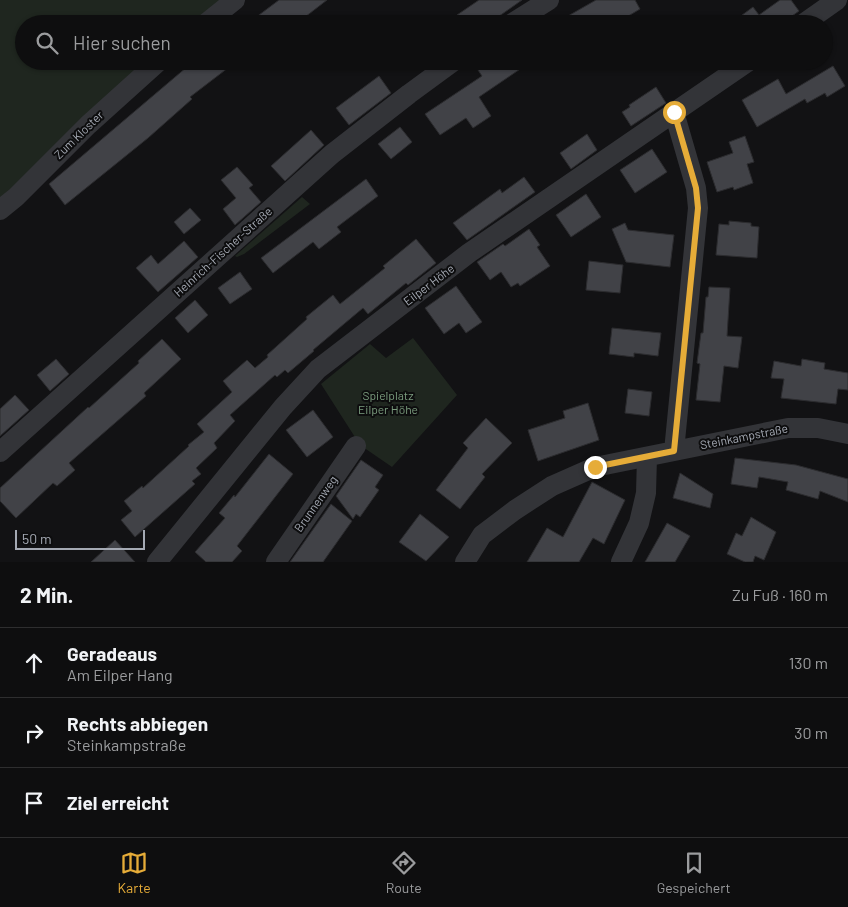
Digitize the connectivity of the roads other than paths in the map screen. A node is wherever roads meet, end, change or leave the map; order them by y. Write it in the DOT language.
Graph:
graph roads {
  1 [pos="236,0"];
  2 [pos="549,0"];
  3 [pos="837,0"];
  4 [pos="217,15"];
  5 [pos="525,15"];
  6 [pos="816,15"];
  7 [pos="149,70"];
  8 [pos="442,70"];
  9 [pos="736,70"];
  10 [pos="674,112"];
  11 [pos="0,210"];
  12 [pos="848,434"];
  13 [pos="356,446"];
  14 [pos="674,451"];
  15 [pos="0,452"];
  16 [pos="647,457"];
  17 [pos="157,562"];
  18 [pos="276,562"];
  19 [pos="465,562"];
  20 [pos="621,562"];
  1 -- 4 [label="street"];
  2 -- 5 [label="street"];
  3 -- 6 [label="street"];
  7 -- 11 [label="street, Zum Kloster"];
  8 -- 15 [label="street, Heinrich-Fischer-Straße"];
  9 -- 10 [label="street, Eilper Höhe"];
  10 -- 14 [label="street"];
  10 -- 17 [label="street, Eilper Höhe"];
  12 -- 14 [label="street, Steinkampstraße"];
  13 -- 18 [label="street, Brunnenweg"];
  14 -- 16 [label="street, Steinkampstraße"];
  16 -- 19 [label="street, Steinkampstraße"];
  16 -- 20 [label="street"];
}
